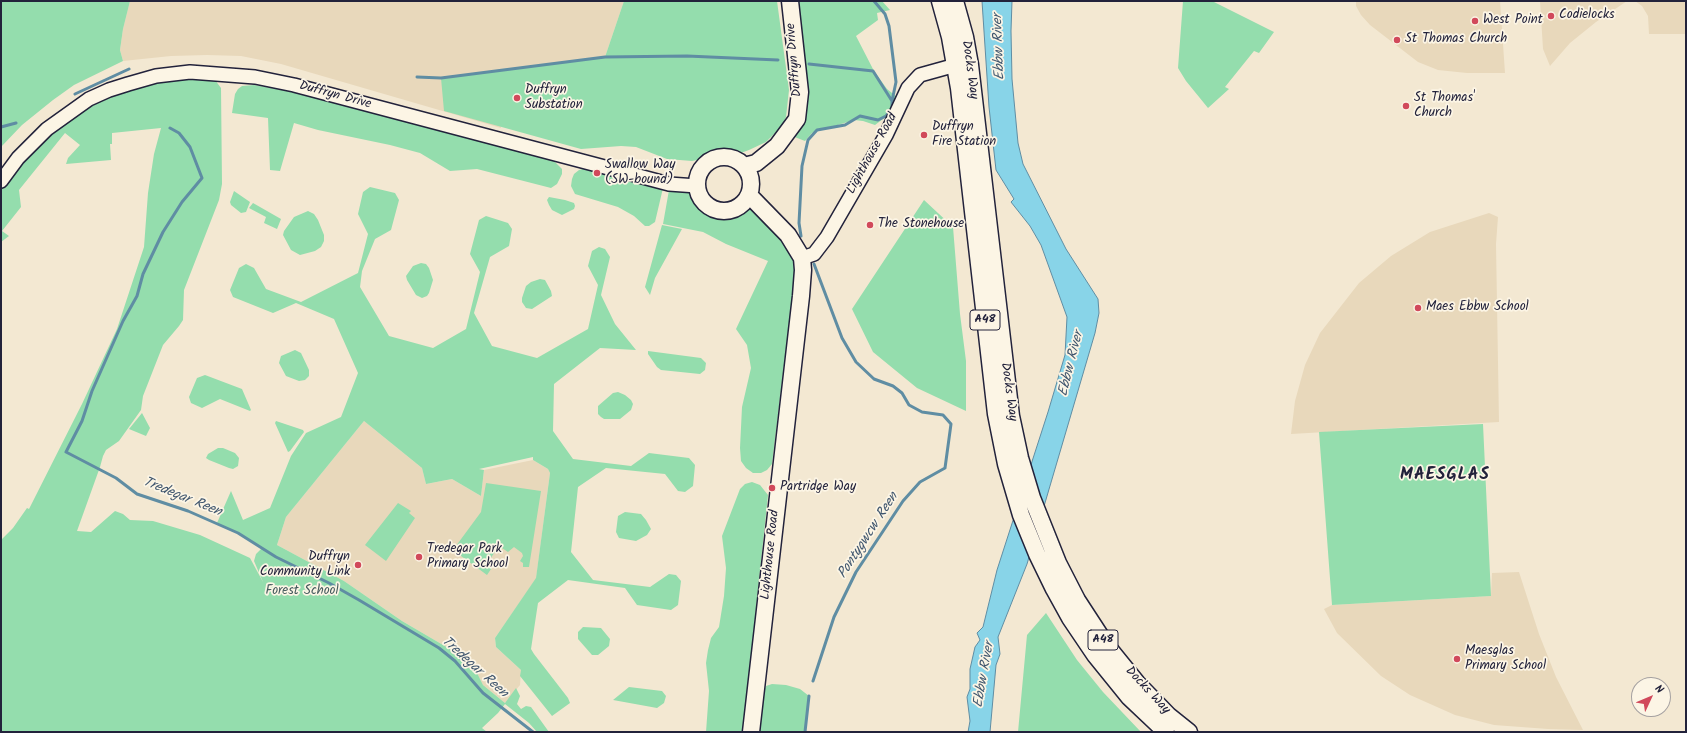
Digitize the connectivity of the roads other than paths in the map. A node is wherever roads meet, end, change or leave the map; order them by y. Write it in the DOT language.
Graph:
graph roads {
  1 [pos="790,1"];
  2 [pos="940,1"];
  3 [pos="955,1"];
  4 [pos="956,65"];
  5 [pos="744,166"];
  6 [pos="1,181"];
  7 [pos="697,186"];
  8 [pos="749,195"];
  9 [pos="802,258"];
  10 [pos="751,732"];
  11 [pos="1166,732"];
  12 [pos="1189,732"];
  1 -- 5 [label="main road, Duffryn Drive"];
  2 -- 4 [label="main road, Docks Way / A48"];
  3 -- 12 [label="main road, Docks Way / A48"];
  4 -- 9 [label="street, Lighthouse Road"];
  4 -- 11 [label="main road, Docks Way / A48"];
  5 -- 7 [label="main road"];
  5 -- 8 [label="main road"];
  6 -- 7 [label="street, Duffryn Drive"];
  7 -- 8 [label="main road"];
  8 -- 9 [label="main road"];
  9 -- 10 [label="main road, Lighthouse Road"];
}
